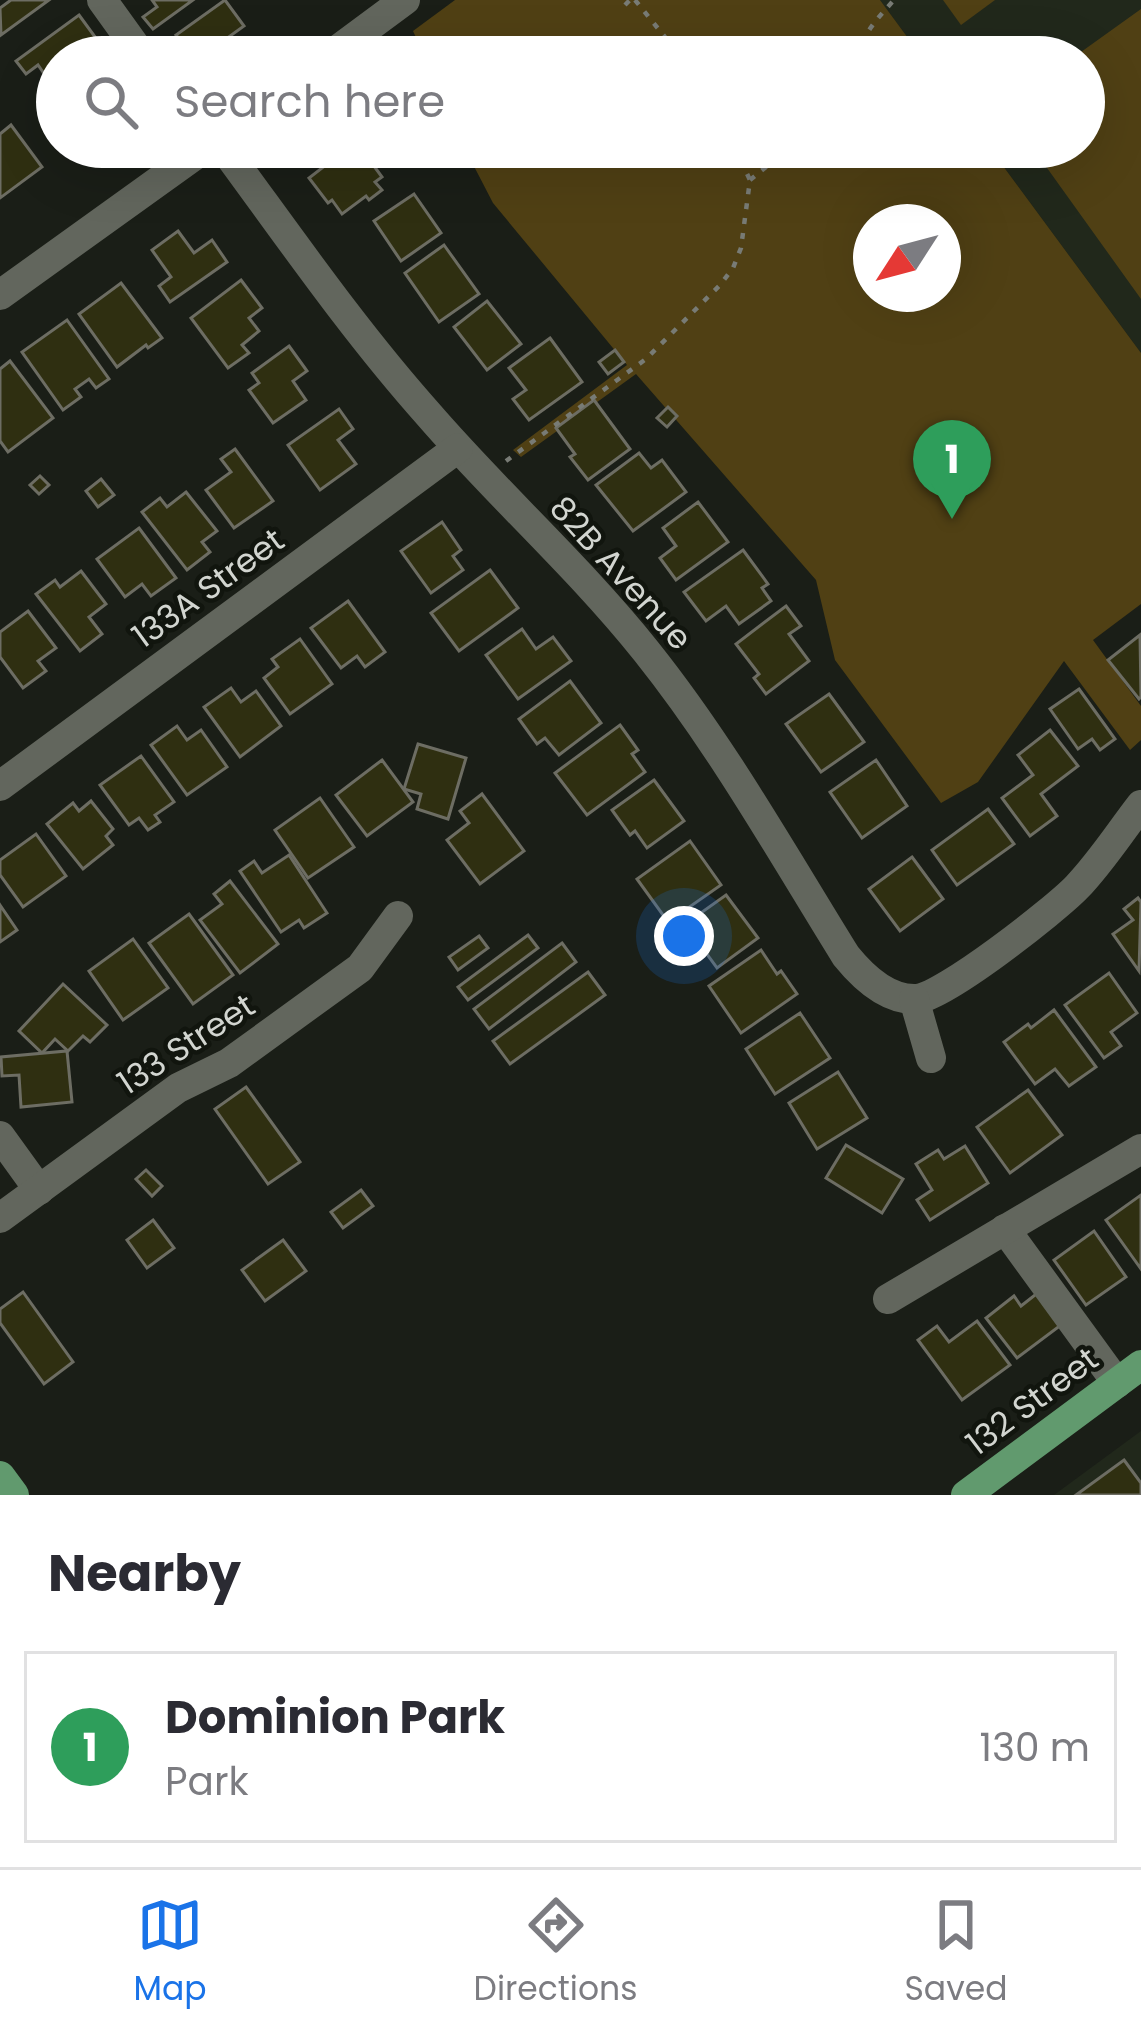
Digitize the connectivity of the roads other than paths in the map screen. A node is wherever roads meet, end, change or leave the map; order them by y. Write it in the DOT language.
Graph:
graph roads {
  1 [pos="102,0"];
  2 [pos="405,0"];
  3 [pos="128,36"];
  4 [pos="356,36"];
  5 [pos="177,168"];
  6 [pos="239,168"];
  7 [pos="0,295"];
  8 [pos="458,448"];
  9 [pos="0,786"];
  10 [pos="1141,805"];
  11 [pos="398,916"];
  12 [pos="914,999"];
  13 [pos="931,1058"];
  14 [pos="0,1136"];
  15 [pos="1141,1150"];
  16 [pos="39,1190"];
  17 [pos="0,1218"];
  18 [pos="1005,1229"];
  19 [pos="888,1299"];
  20 [pos="1129,1374"];
  21 [pos="0,1476"];
  22 [pos="14,1495"];
  23 [pos="966,1495"];
  1 -- 3 [label="street"];
  2 -- 4 [label="street"];
  5 -- 7 [label="street"];
  6 -- 8 [label="street, 82B Avenue"];
  8 -- 9 [label="street, 133A Street"];
  8 -- 12 [label="street, 82B Avenue"];
  10 -- 12 [label="street"];
  11 -- 16 [label="street, 133 Street"];
  12 -- 13 [label="street"];
  14 -- 16 [label="street"];
  15 -- 18 [label="street"];
  16 -- 17 [label="street, 133 Street"];
  18 -- 19 [label="street"];
  18 -- 20 [label="street"];
  20 -- 23 [label="main road, 132 Street"];
  21 -- 22 [label="main road"];
}
